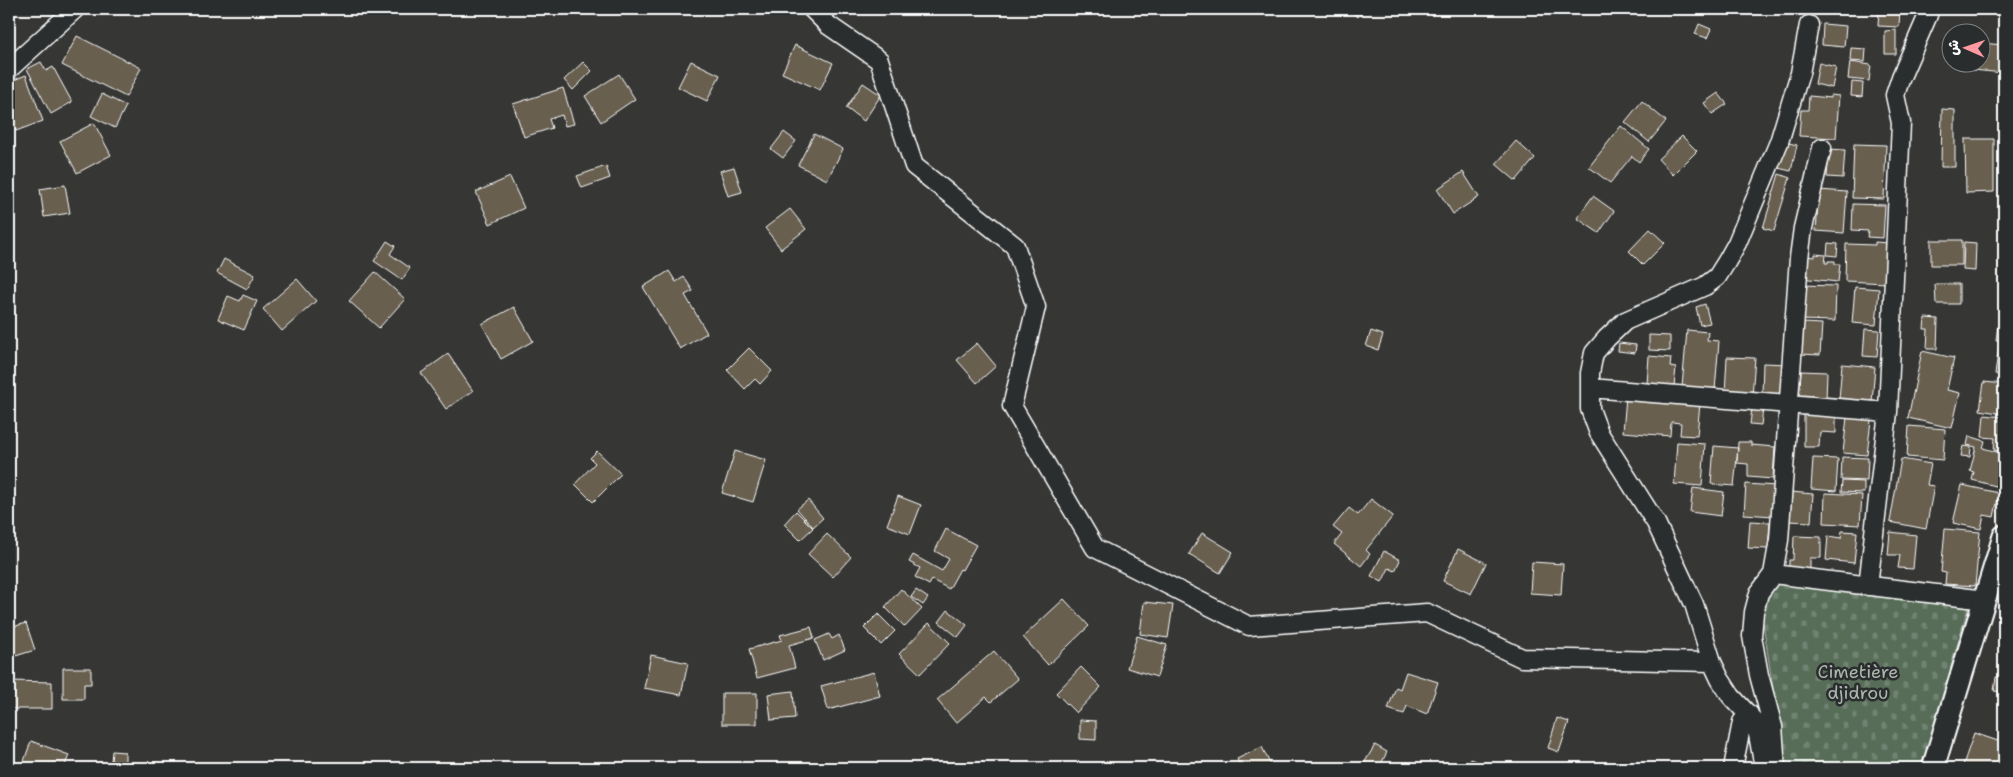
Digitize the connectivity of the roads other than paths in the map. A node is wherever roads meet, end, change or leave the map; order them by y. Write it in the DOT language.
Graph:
graph roads {
  1 [pos="75,9"];
  2 [pos="812,9"];
  3 [pos="1928,15"];
  4 [pos="1809,25"];
  5 [pos="9,70"];
  6 [pos="1822,148"];
  7 [pos="1590,388"];
  8 [pos="1788,404"];
  9 [pos="1888,412"];
  10 [pos="2004,536"];
  11 [pos="1773,574"];
  12 [pos="1868,586"];
  13 [pos="1985,600"];
  14 [pos="1712,662"];
  15 [pos="1749,714"];
  16 [pos="1733,768"];
  17 [pos="1764,768"];
  18 [pos="1776,768"];
  19 [pos="1933,768"];
  1 -- 5 [label="street"];
  2 -- 14 [label="street"];
  3 -- 9 [label="street"];
  4 -- 7 [label="street"];
  6 -- 8 [label="street"];
  7 -- 8 [label="street"];
  7 -- 14 [label="street"];
  8 -- 9 [label="street"];
  8 -- 11 [label="street"];
  9 -- 12 [label="street"];
  10 -- 13 [label="street"];
  11 -- 12 [label="street"];
  11 -- 18 [label="street"];
  12 -- 13 [label="street"];
  13 -- 19 [label="street"];
  14 -- 15 [label="street"];
  15 -- 16 [label="street"];
  15 -- 17 [label="street"];
}
